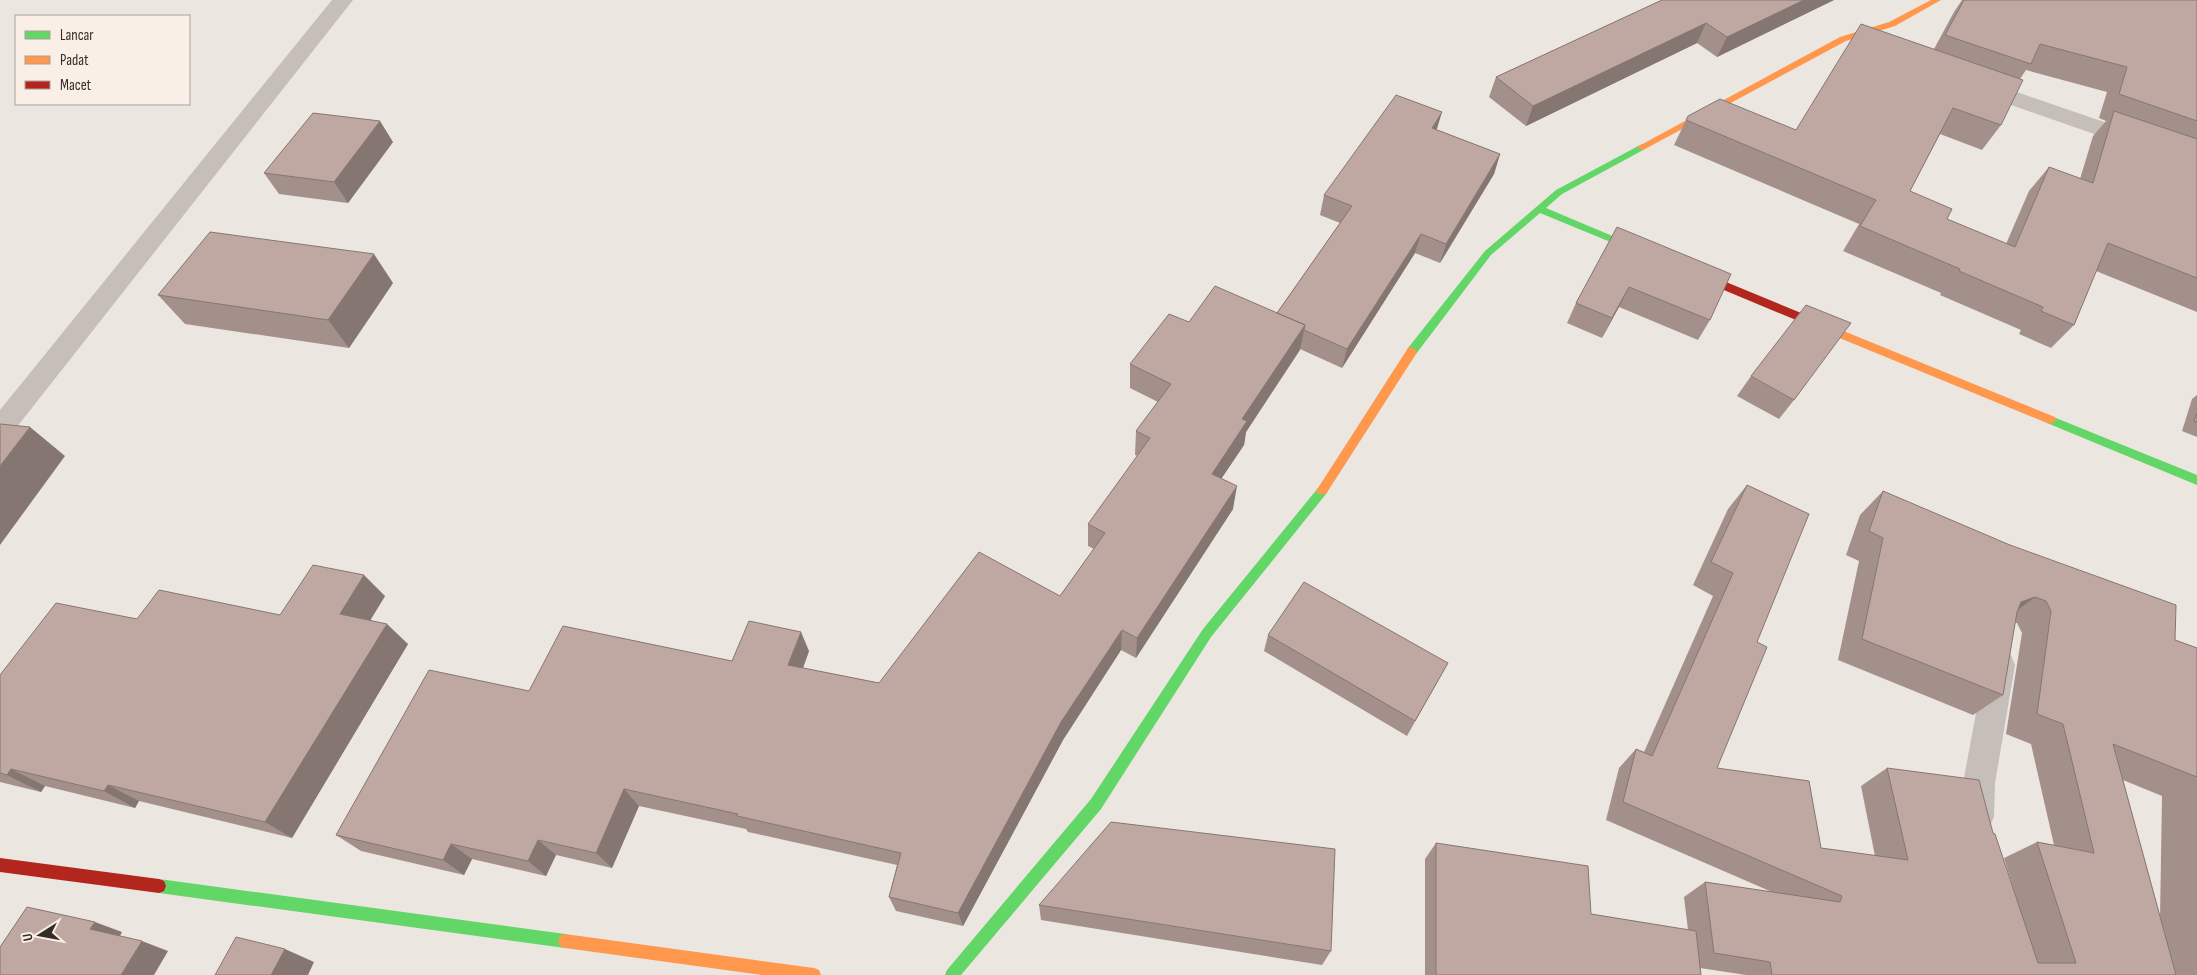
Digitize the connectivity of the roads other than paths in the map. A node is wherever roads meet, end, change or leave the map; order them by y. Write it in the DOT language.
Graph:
graph roads {
  1 [pos="343,0"];
  2 [pos="1937,0"];
  3 [pos="1843,39"];
  4 [pos="1880,52"];
  5 [pos="1964,81"];
  6 [pos="2197,162"];
  7 [pos="1539,209"];
  8 [pos="1658,258"];
  9 [pos="1685,269"];
  10 [pos="0,429"];
  11 [pos="2197,480"];
  12 [pos="2005,634"];
  13 [pos="1982,842"];
  14 [pos="0,865"];
  15 [pos="814,975"];
  16 [pos="952,975"];
  1 -- 10 [label="street"];
  2 -- 3 [label="street"];
  3 -- 4 [label="street"];
  3 -- 7 [label="street"];
  5 -- 6 [label="street"];
  7 -- 8 [label="street"];
  7 -- 16 [label="street"];
  9 -- 11 [label="street"];
  12 -- 13 [label="street"];
  14 -- 15 [label="street"];
}
